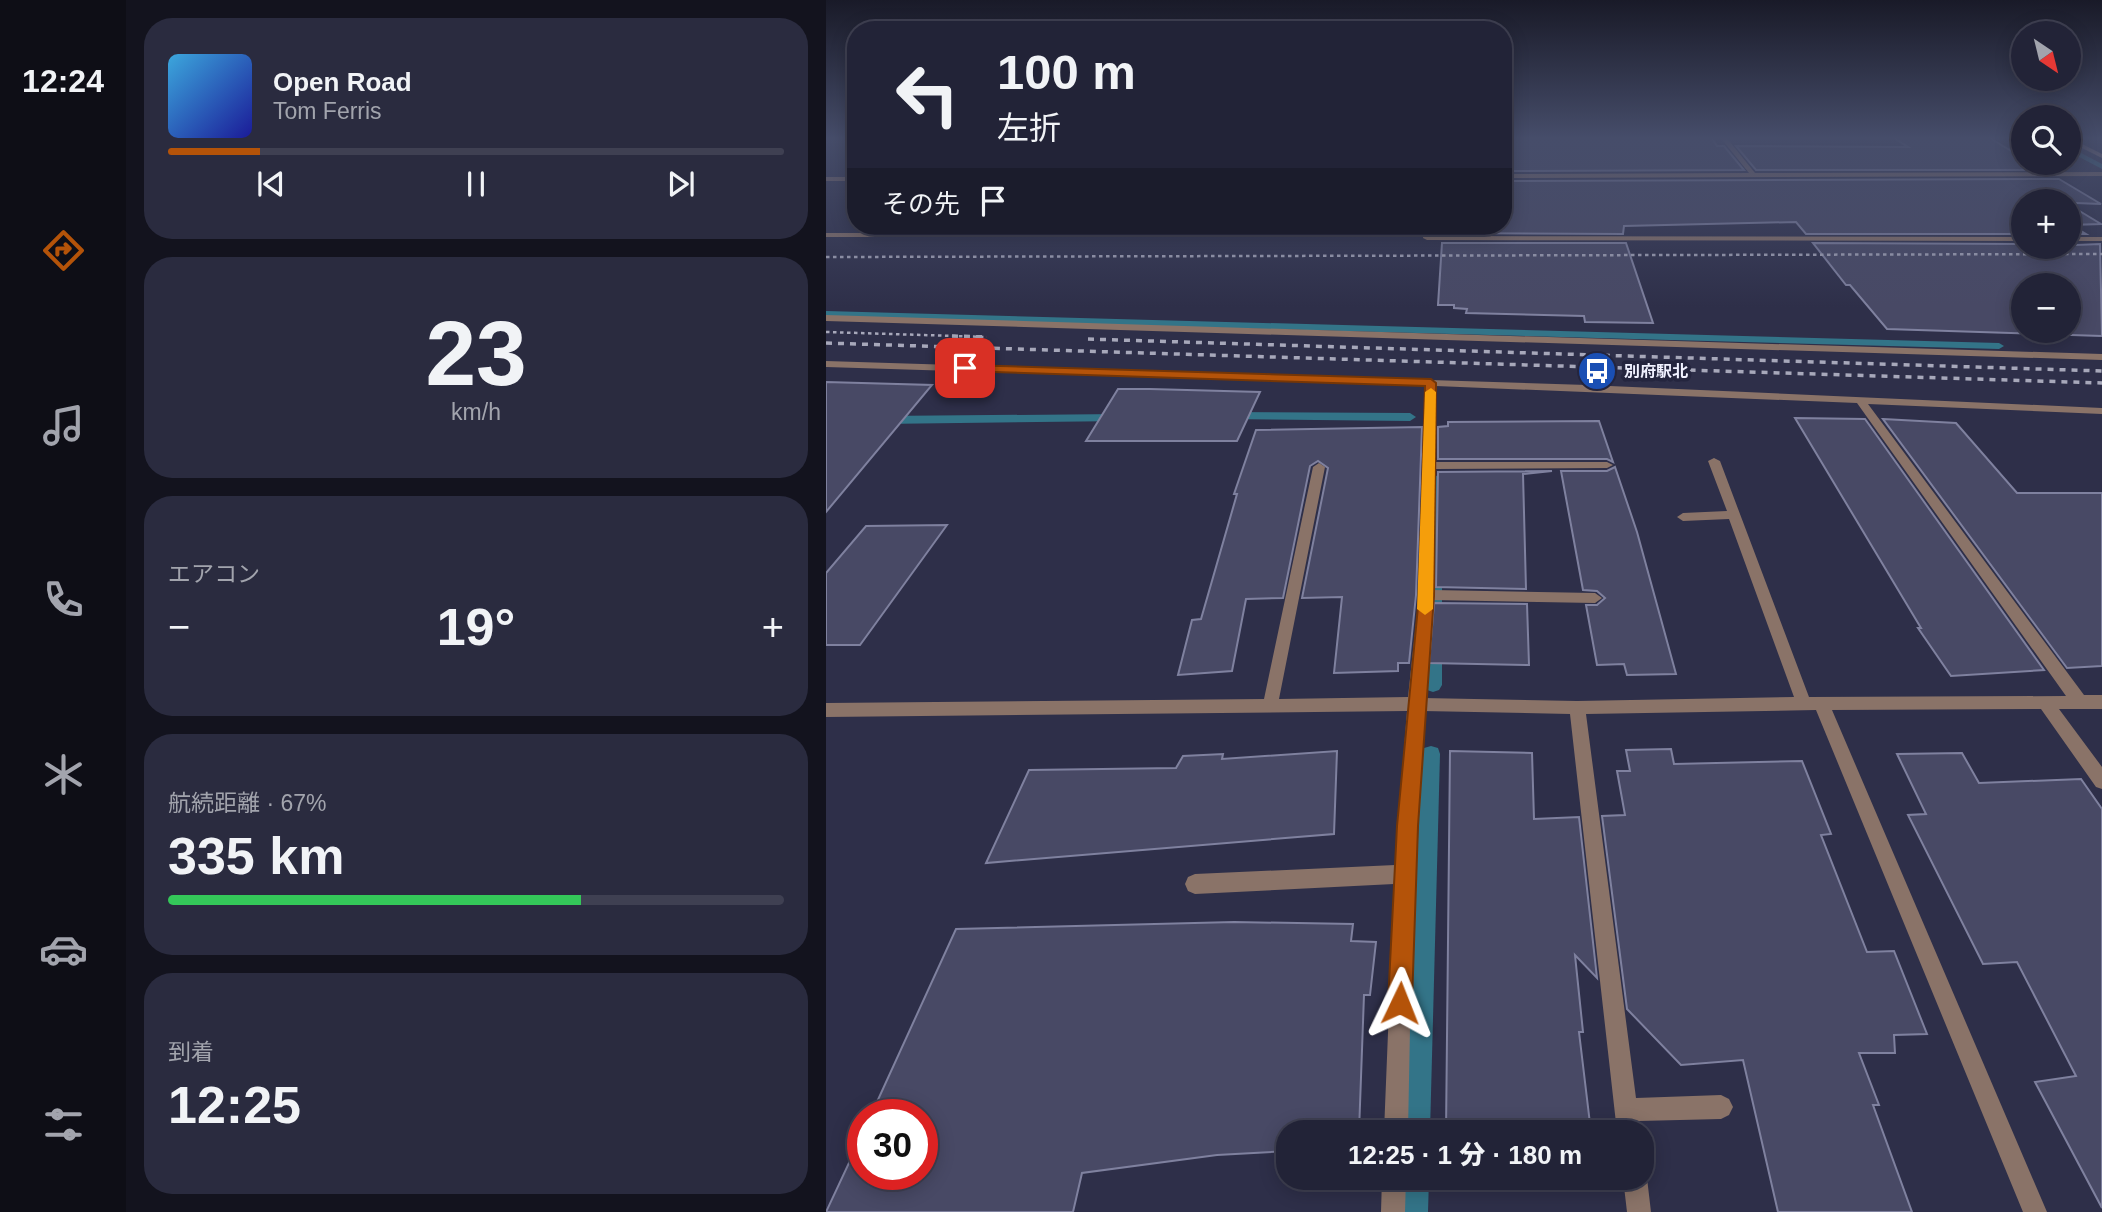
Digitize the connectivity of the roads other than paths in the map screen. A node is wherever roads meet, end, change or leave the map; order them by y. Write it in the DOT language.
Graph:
graph roads {
  1 [pos="826,235"];
  2 [pos="847,235"];
  3 [pos="847,235"];
  4 [pos="956,235"];
  5 [pos="1427,235"];
  6 [pos="2011,239"];
  7 [pos="2081,239"];
  8 [pos="2102,239"];
  9 [pos="826,318"];
  10 [pos="2102,357"];
  11 [pos="826,364"];
  12 [pos="1431,383"];
  13 [pos="1860,400"];
  14 [pos="2102,411"];
  15 [pos="1714,461"];
  16 [pos="1607,464"];
  17 [pos="1319,467"];
  18 [pos="1429,467"];
  19 [pos="1734,515"];
  20 [pos="1683,517"];
  21 [pos="1426,596"];
  22 [pos="1595,598"];
  23 [pos="2080,702"];
  24 [pos="2102,702"];
  25 [pos="1812,703"];
  26 [pos="2046,703"];
  27 [pos="1415,704"];
  28 [pos="1270,706"];
  29 [pos="1577,708"];
  30 [pos="826,710"];
  31 [pos="2102,782"];
  32 [pos="1404,874"];
  33 [pos="1195,884"];
  34 [pos="1721,1107"];
  35 [pos="1396,1120"];
  36 [pos="1628,1120"];
  37 [pos="1635,1120"];
  38 [pos="1394,1190"];
  39 [pos="1636,1190"];
  40 [pos="1393,1212"];
  41 [pos="1639,1212"];
  42 [pos="2035,1212"];
  1 -- 3 [label="street"];
  2 -- 4 [label="street"];
  5 -- 6 [label="street"];
  7 -- 8 [label="street"];
  9 -- 10 [label="street"];
  11 -- 12 [label="street"];
  12 -- 13 [label="street"];
  12 -- 18 [label="street"];
  13 -- 14 [label="street"];
  13 -- 23 [label="street"];
  15 -- 19 [label="street"];
  16 -- 18 [label="street"];
  17 -- 28 [label="street"];
  18 -- 21 [label="street"];
  19 -- 20 [label="street"];
  19 -- 25 [label="street"];
  21 -- 22 [label="street"];
  21 -- 27 [label="street"];
  23 -- 24 [label="street"];
  23 -- 26 [label="street"];
  25 -- 26 [label="street"];
  25 -- 29 [label="street"];
  25 -- 42 [label="street"];
  26 -- 31 [label="street"];
  27 -- 28 [label="street"];
  27 -- 29 [label="street"];
  27 -- 32 [label="street"];
  28 -- 30 [label="street"];
  29 -- 36 [label="street"];
  32 -- 33 [label="street"];
  32 -- 35 [label="street"];
  34 -- 37 [label="street"];
  38 -- 40 [label="street"];
  39 -- 41 [label="street"];
}
